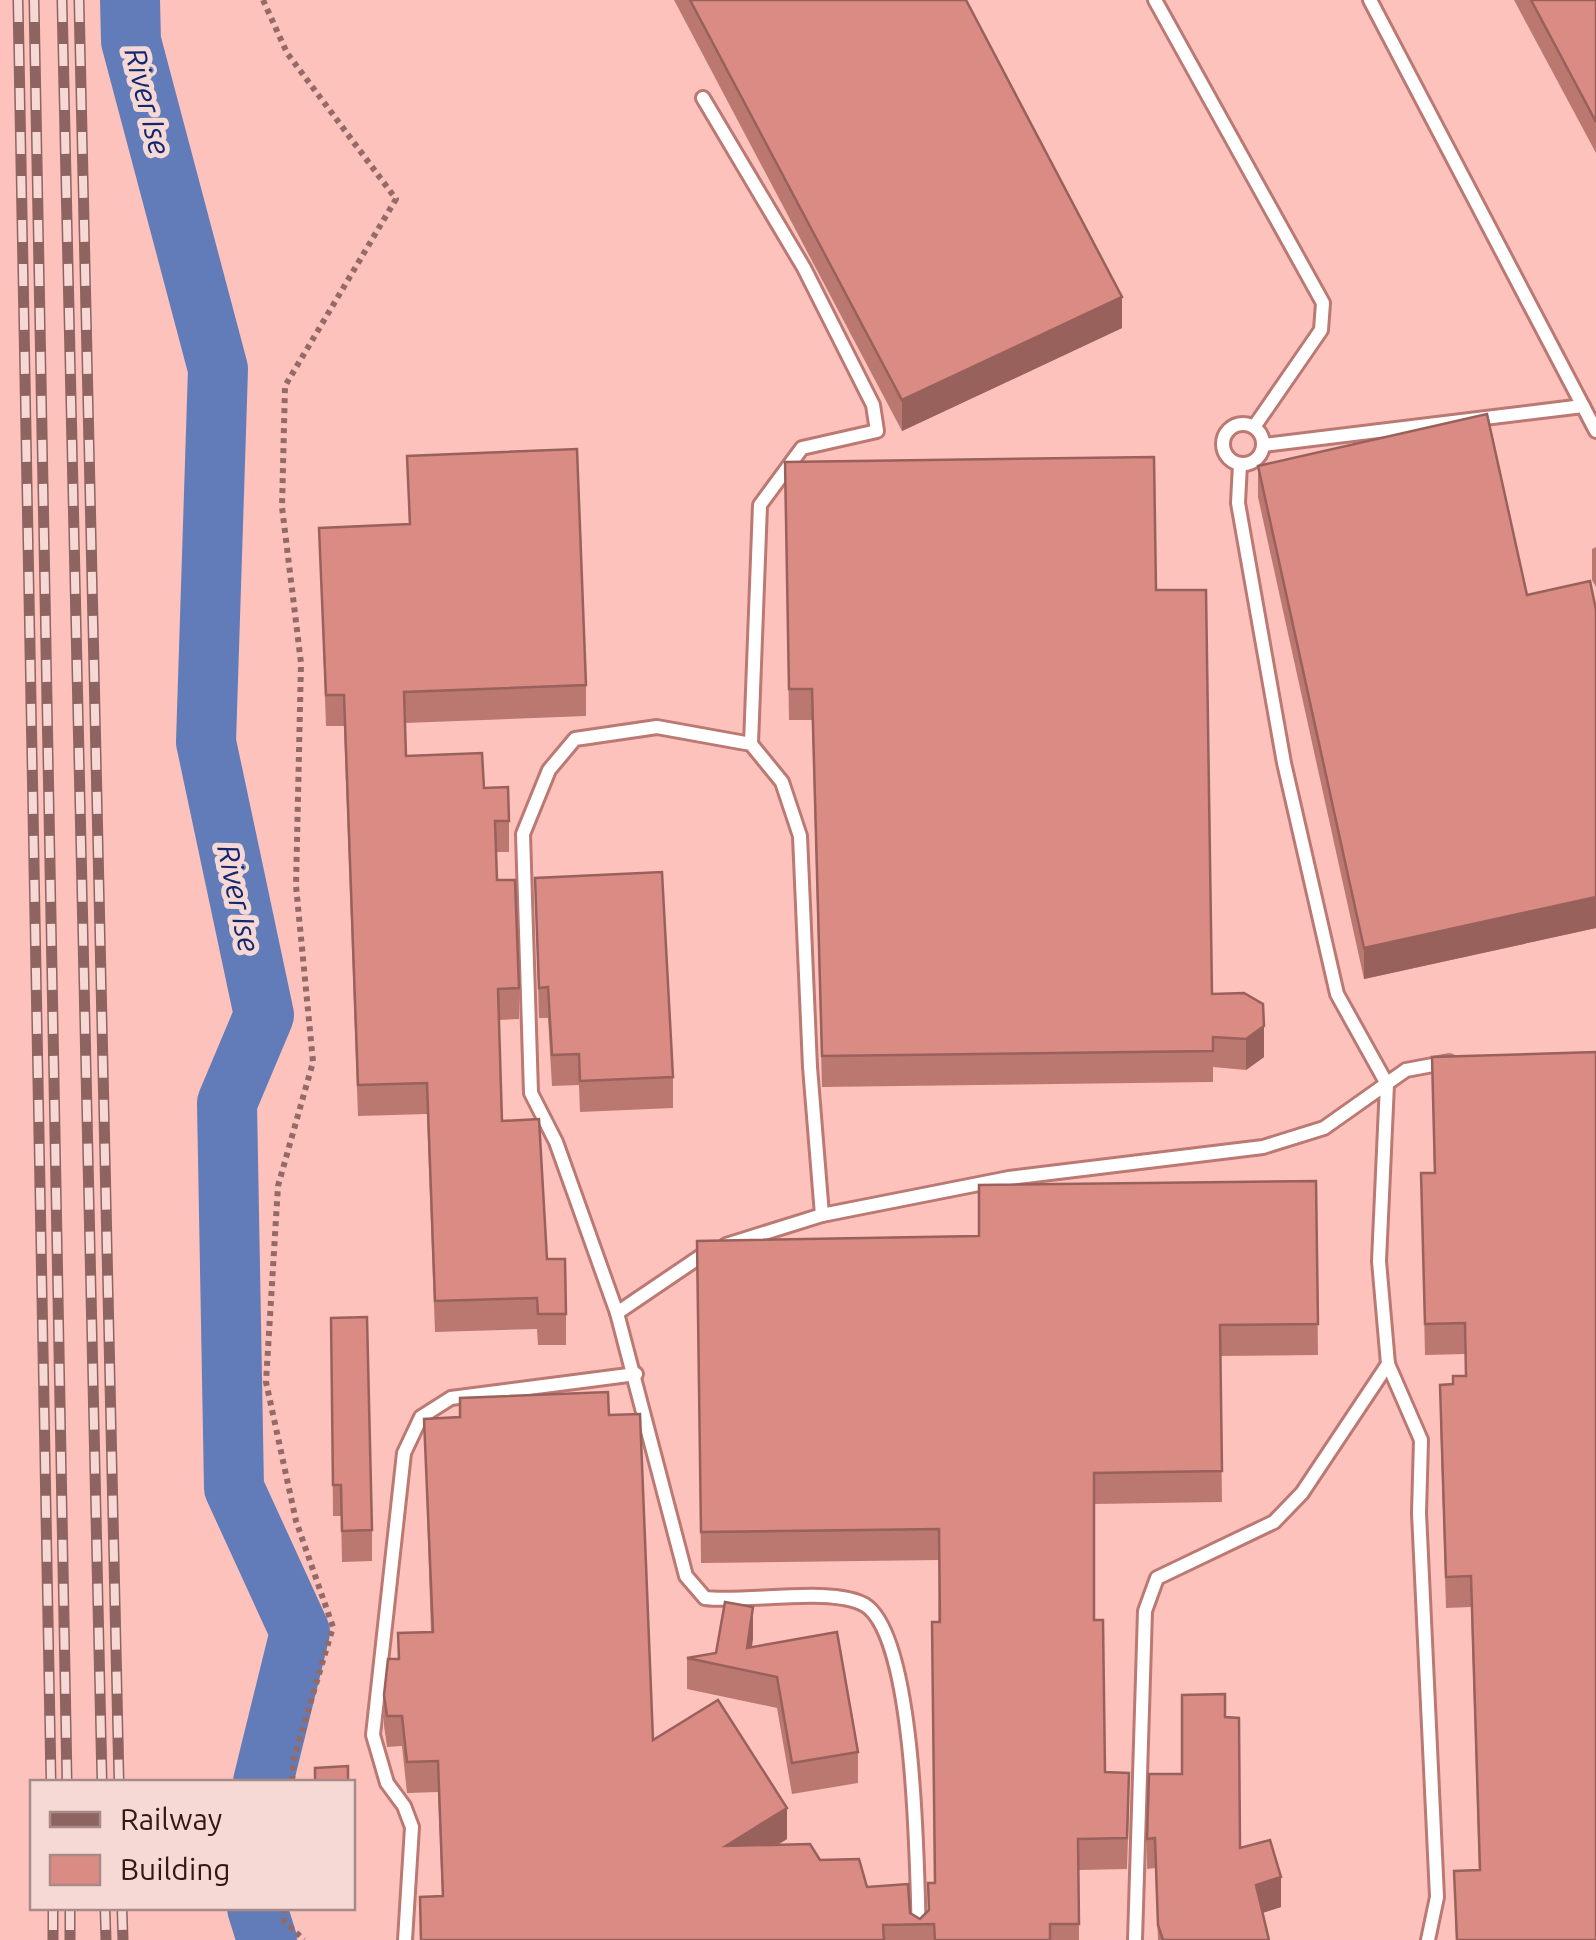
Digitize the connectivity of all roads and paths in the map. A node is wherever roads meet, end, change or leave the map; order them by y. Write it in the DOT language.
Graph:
graph roads {
  1 [pos="263,0"];
  2 [pos="1155,0"];
  3 [pos="1370,0"];
  4 [pos="703,98"];
  5 [pos="1583,406"];
  6 [pos="1254,427"];
  7 [pos="1596,431"];
  8 [pos="1264,445"];
  9 [pos="1240,464"];
  10 [pos="750,744"];
  11 [pos="1470,1061"];
  12 [pos="1387,1084"];
  13 [pos="822,1216"];
  14 [pos="617,1313"];
  15 [pos="1388,1364"];
  16 [pos="636,1374"];
  17 [pos="292,1780"];
  18 [pos="285,1910"];
  19 [pos="304,1940"];
  20 [pos="405,1940"];
  21 [pos="919,1940"];
  22 [pos="1135,1940"];
  23 [pos="1428,1940"];
  1 -- 17 [label="path"];
  2 -- 6 [label="lane"];
  3 -- 5 [label="lane"];
  4 -- 10 [label="lane"];
  5 -- 7 [label="lane"];
  5 -- 8 [label="lane"];
  6 -- 8 [label="lane"];
  6 -- 9 [label="lane"];
  8 -- 9 [label="lane"];
  9 -- 12 [label="lane"];
  10 -- 13 [label="lane"];
  10 -- 14 [label="lane"];
  11 -- 12 [label="lane"];
  12 -- 13 [label="lane"];
  12 -- 15 [label="lane"];
  13 -- 14 [label="lane"];
  14 -- 16 [label="lane"];
  15 -- 22 [label="lane"];
  15 -- 23 [label="lane"];
  16 -- 20 [label="lane"];
  16 -- 21 [label="lane"];
  18 -- 19 [label="path"];
}
